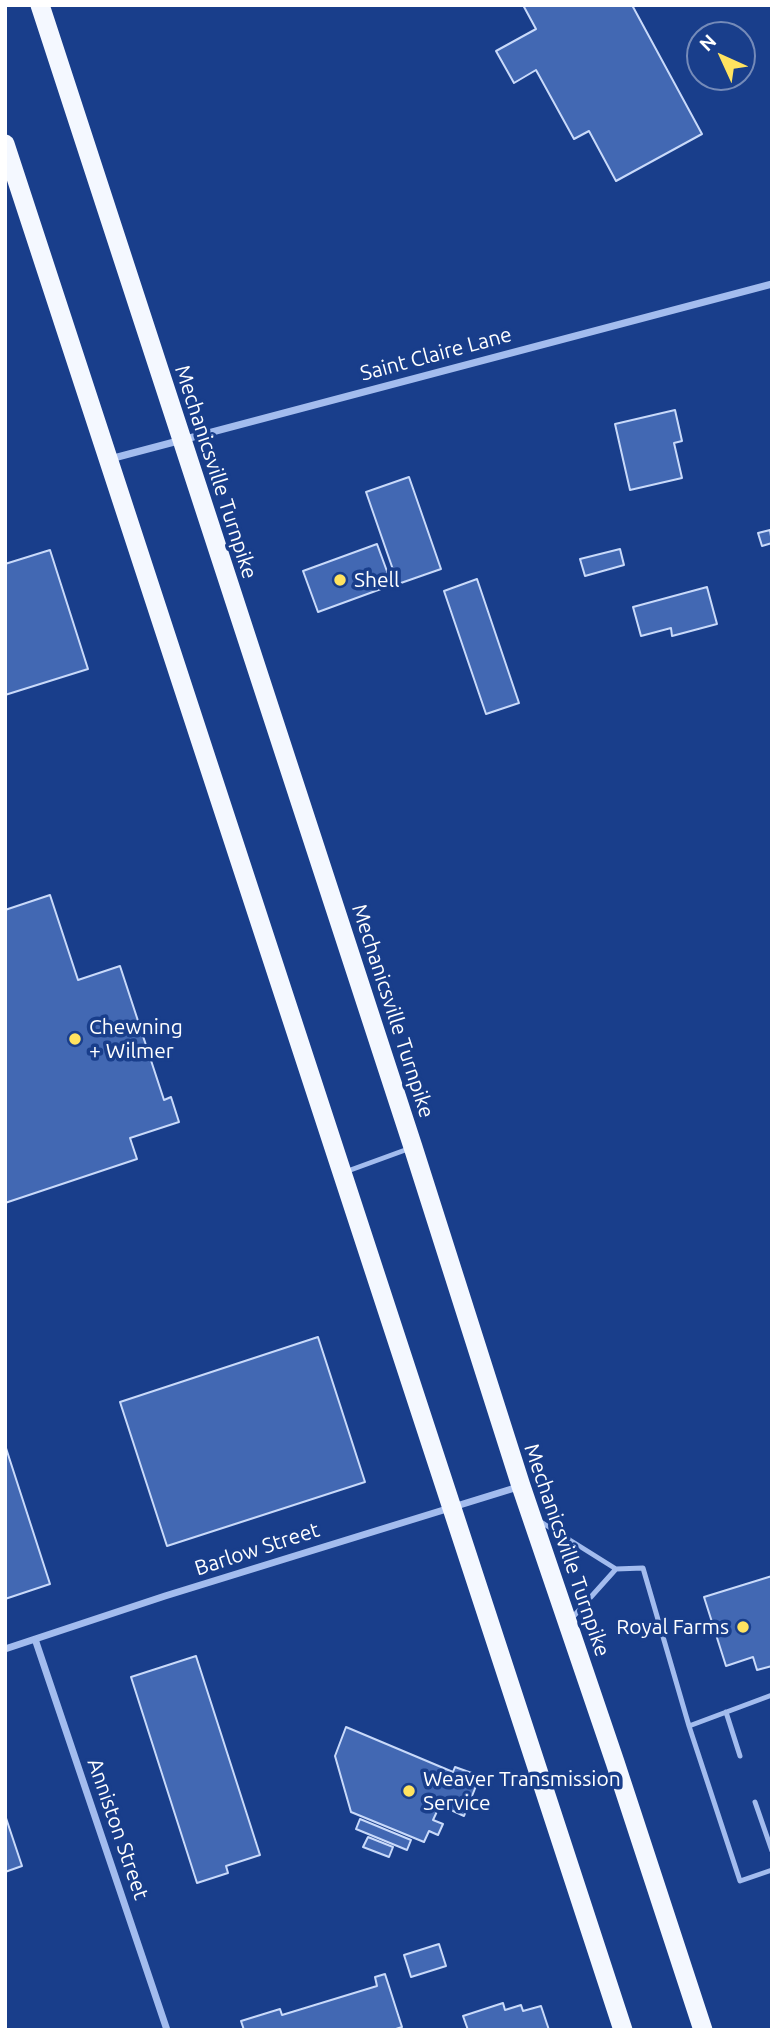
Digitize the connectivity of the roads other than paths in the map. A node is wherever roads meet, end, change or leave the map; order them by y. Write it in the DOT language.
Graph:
graph roads {
  1 [pos="40,5"];
  2 [pos="5,144"];
  3 [pos="772,284"];
  4 [pos="182,439"];
  5 [pos="110,459"];
  6 [pos="414,1147"];
  7 [pos="342,1173"];
  8 [pos="521,1486"];
  9 [pos="451,1508"];
  10 [pos="531,1516"];
  11 [pos="616,1569"];
  12 [pos="568,1623"];
  13 [pos="36,1639"];
  14 [pos="5,1649"];
  15 [pos="772,1695"];
  16 [pos="726,1713"];
  17 [pos="689,1726"];
  18 [pos="740,1756"];
  19 [pos="755,1802"];
  20 [pos="772,1851"];
  21 [pos="772,1870"];
  22 [pos="167,2030"];
  23 [pos="622,2030"];
  24 [pos="703,2030"];
  1 -- 4 [label="highway, Mechanicsville Turnpike"];
  2 -- 5 [label="highway"];
  3 -- 4 [label="street, Saint Claire Lane"];
  4 -- 5 [label="street, Saint Claire Lane"];
  4 -- 6 [label="highway, Mechanicsville Turnpike"];
  5 -- 7 [label="highway"];
  6 -- 7 [label="lane"];
  6 -- 8 [label="highway, Mechanicsville Turnpike"];
  7 -- 9 [label="highway"];
  8 -- 9 [label="street, Barlow Street"];
  8 -- 10 [label="highway, Mechanicsville Turnpike"];
  9 -- 13 [label="street, Barlow Street"];
  9 -- 23 [label="highway"];
  10 -- 11 [label="lane"];
  10 -- 12 [label="highway, Mechanicsville Turnpike"];
  11 -- 12 [label="lane"];
  11 -- 17 [label="lane"];
  12 -- 24 [label="highway, Mechanicsville Turnpike"];
  13 -- 14 [label="street, Barlow Street"];
  13 -- 22 [label="street, Anniston Street"];
  15 -- 16 [label="lane"];
  16 -- 17 [label="lane"];
  16 -- 18 [label="lane"];
  17 -- 21 [label="lane"];
  19 -- 20 [label="lane"];
}
